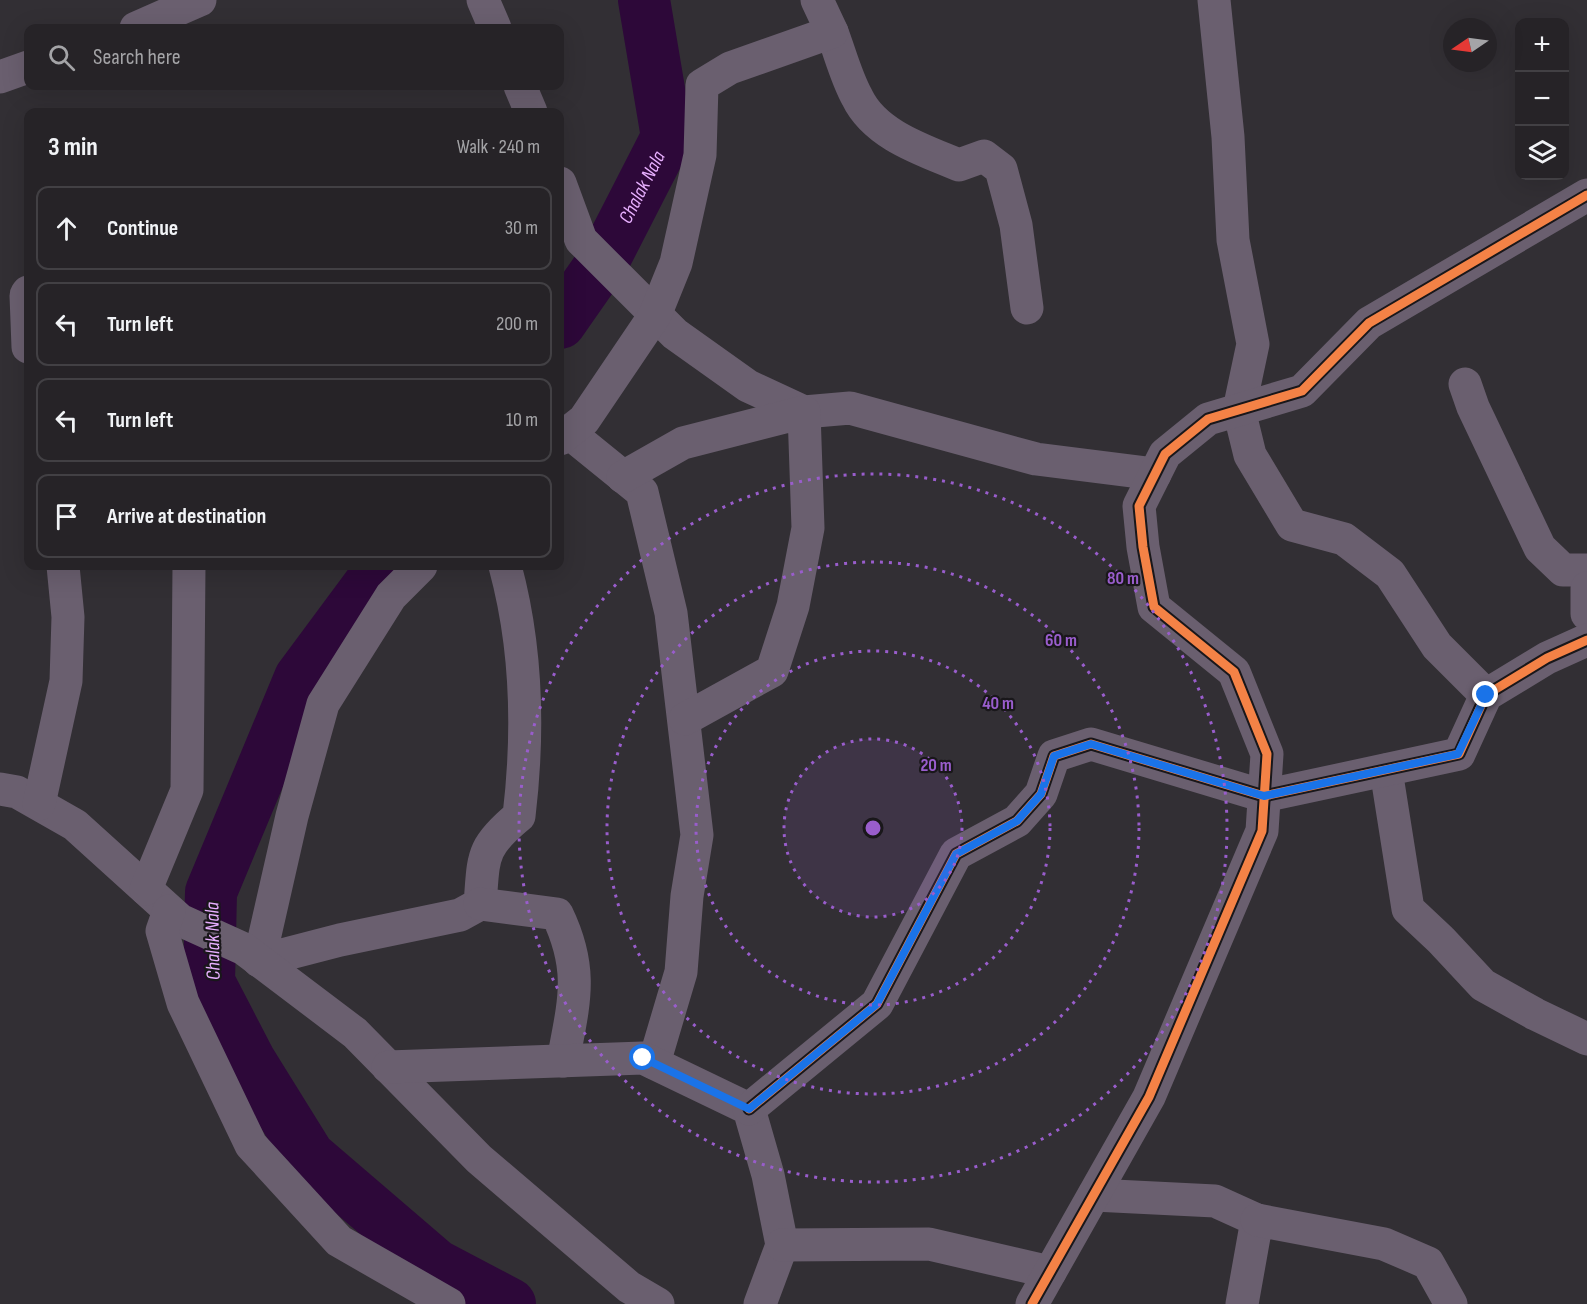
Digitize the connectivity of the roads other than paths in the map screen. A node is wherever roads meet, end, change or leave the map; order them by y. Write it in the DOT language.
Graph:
graph roads {
  1 [pos="200,0"];
  2 [pos="483,0"];
  3 [pos="817,0"];
  4 [pos="1214,0"];
  5 [pos="145,24"];
  6 [pos="493,24"];
  7 [pos="832,32"];
  8 [pos="24,68"];
  9 [pos="0,77"];
  10 [pos="522,90"];
  11 [pos="529,108"];
  12 [pos="1587,195"];
  13 [pos="564,199"];
  14 [pos="572,230"];
  15 [pos="1028,308"];
  16 [pos="655,315"];
  17 [pos="1465,384"];
  18 [pos="1239,410"];
  19 [pos="804,412"];
  20 [pos="564,436"];
  21 [pos="1155,474"];
  22 [pos="623,477"];
  23 [pos="63,570"];
  24 [pos="189,570"];
  25 [pos="417,570"];
  26 [pos="506,570"];
  27 [pos="1587,570"];
  28 [pos="1587,588"];
  29 [pos="1587,614"];
  30 [pos="1587,640"];
  31 [pos="1486,695"];
  32 [pos="685,719"];
  33 [pos="1386,770"];
  34 [pos="0,789"];
  35 [pos="1264,796"];
  36 [pos="39,804"];
  37 [pos="146,889"];
  38 [pos="480,904"];
  39 [pos="174,915"];
  40 [pos="251,955"];
  41 [pos="1587,1040"];
  42 [pos="563,1061"];
  43 [pos="654,1063"];
  44 [pos="388,1067"];
  45 [pos="749,1109"];
  46 [pos="1094,1195"];
  47 [pos="1257,1220"];
  48 [pos="782,1245"];
  49 [pos="1050,1272"];
  50 [pos="449,1304"];
  51 [pos="658,1304"];
  52 [pos="759,1304"];
  53 [pos="1032,1304"];
  54 [pos="1242,1304"];
  55 [pos="1451,1304"];
  1 -- 5 [label="street"];
  2 -- 6 [label="street"];
  3 -- 7 [label="street"];
  4 -- 18 [label="street"];
  7 -- 15 [label="street"];
  7 -- 16 [label="street"];
  8 -- 9 [label="street"];
  10 -- 11 [label="street"];
  12 -- 18 [label="street"];
  13 -- 14 [label="street"];
  14 -- 16 [label="street"];
  16 -- 19 [label="street"];
  16 -- 20 [label="street"];
  17 -- 27 [label="street"];
  18 -- 21 [label="street"];
  18 -- 31 [label="street"];
  19 -- 21 [label="street"];
  19 -- 22 [label="street"];
  19 -- 32 [label="street"];
  20 -- 22 [label="street"];
  21 -- 35 [label="street"];
  22 -- 32 [label="street"];
  23 -- 36 [label="street"];
  24 -- 37 [label="street"];
  25 -- 40 [label="street"];
  26 -- 38 [label="street"];
  28 -- 29 [label="street"];
  30 -- 31 [label="street"];
  31 -- 33 [label="street"];
  32 -- 43 [label="street"];
  33 -- 35 [label="street"];
  33 -- 41 [label="street"];
  34 -- 36 [label="street"];
  35 -- 45 [label="street"];
  35 -- 46 [label="street"];
  36 -- 37 [label="street"];
  37 -- 39 [label="street"];
  38 -- 40 [label="street"];
  38 -- 42 [label="street"];
  39 -- 40 [label="street"];
  39 -- 50 [label="street"];
  40 -- 44 [label="street"];
  42 -- 43 [label="street"];
  42 -- 44 [label="street"];
  43 -- 45 [label="street"];
  44 -- 51 [label="street"];
  45 -- 48 [label="street"];
  46 -- 47 [label="street"];
  46 -- 49 [label="street"];
  47 -- 54 [label="street"];
  47 -- 55 [label="street"];
  48 -- 49 [label="street"];
  48 -- 52 [label="street"];
  49 -- 53 [label="street"];
}
